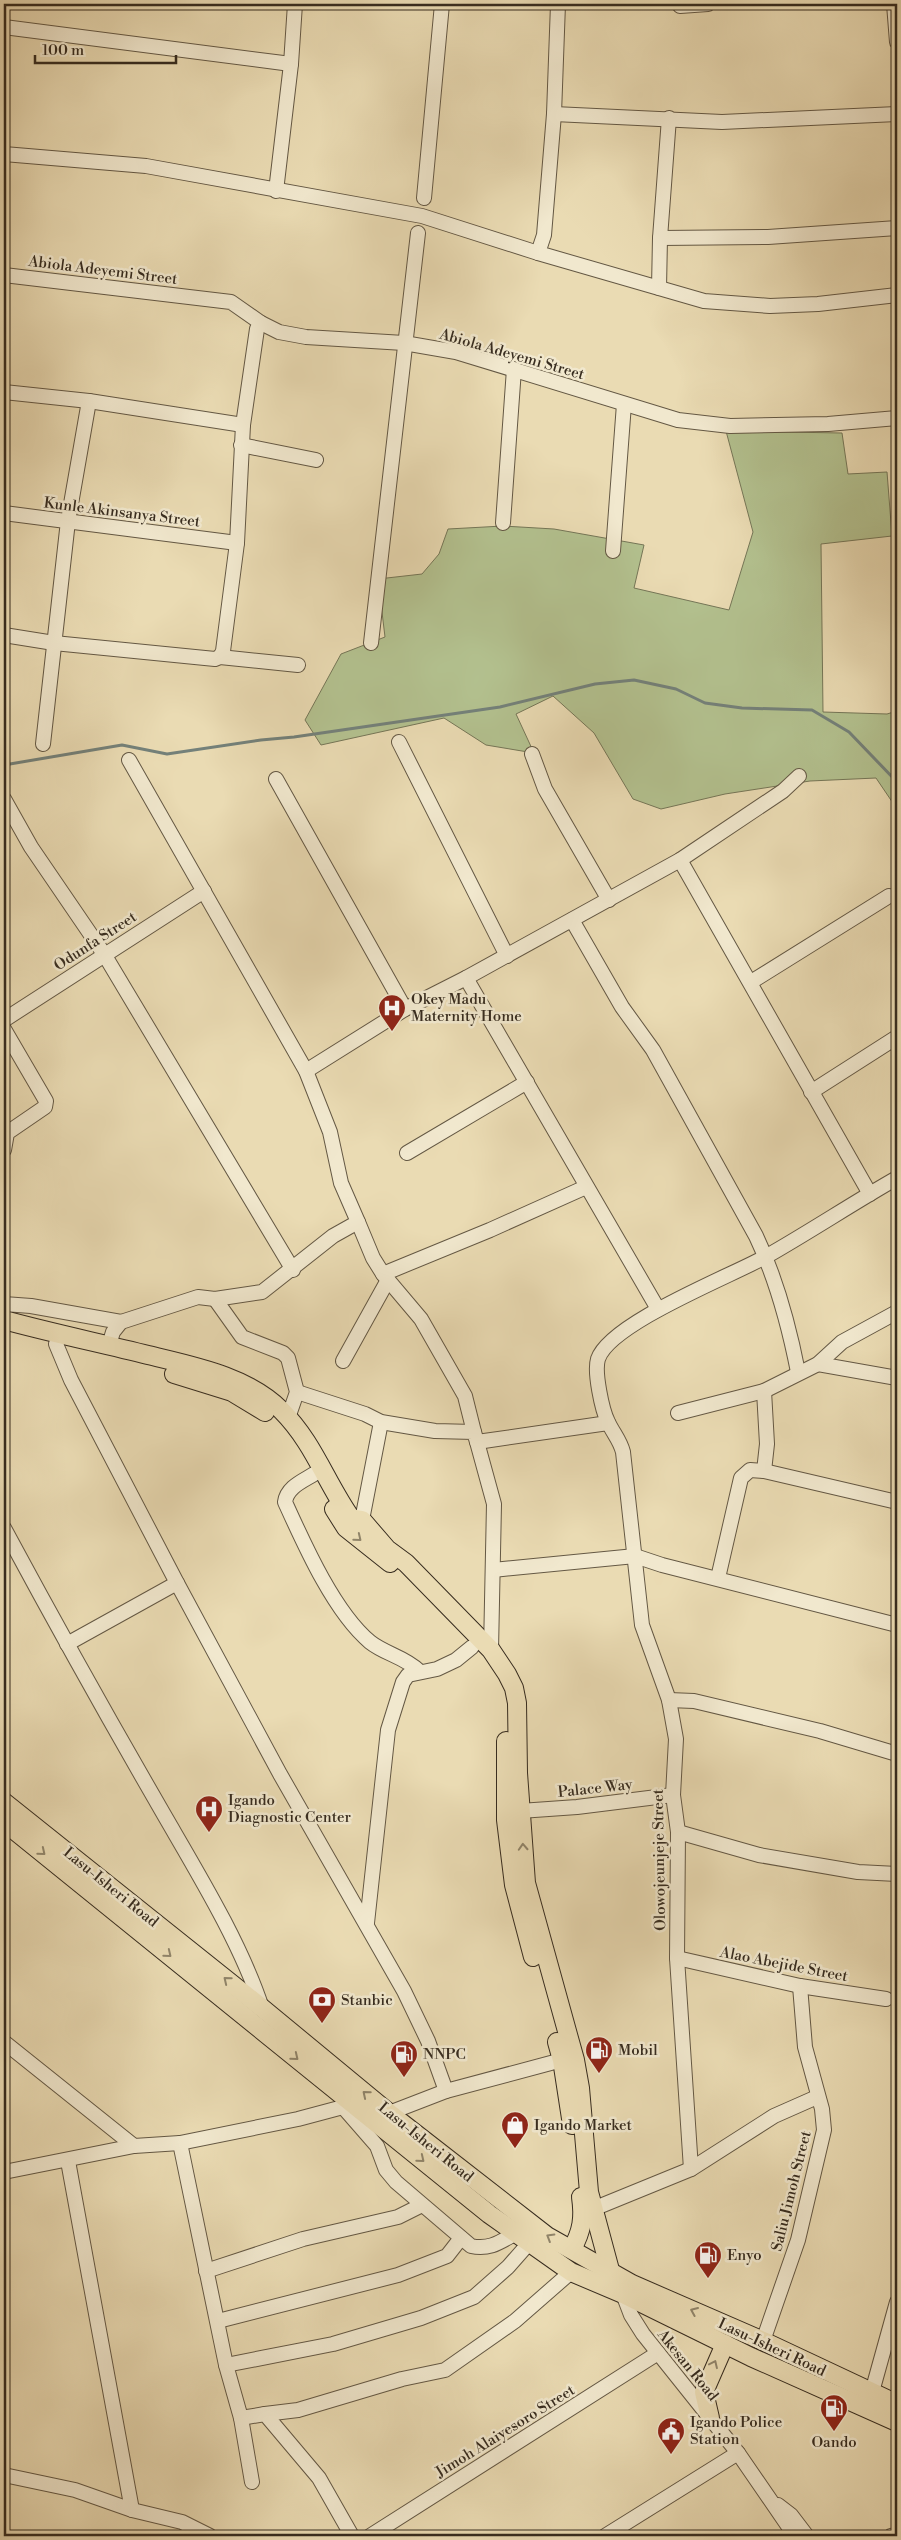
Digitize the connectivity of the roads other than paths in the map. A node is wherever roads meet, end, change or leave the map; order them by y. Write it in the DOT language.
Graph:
graph roads {
  1 [pos="295,4"];
  2 [pos="442,4"];
  3 [pos="558,4"];
  4 [pos="708,4"];
  5 [pos="894,4"];
  6 [pos="680,6"];
  7 [pos="4,27"];
  8 [pos="897,42"];
  9 [pos="291,64"];
  10 [pos="554,114"];
  11 [pos="897,114"];
  12 [pos="669,118"];
  13 [pos="4,154"];
  14 [pos="276,191"];
  15 [pos="424,198"];
  16 [pos="897,228"];
  17 [pos="418,233"];
  18 [pos="660,238"];
  19 [pos="538,253"];
  20 [pos="4,275"];
  21 [pos="659,288"];
  22 [pos="897,295"];
  23 [pos="261,323"];
  24 [pos="404,343"];
  25 [pos="514,369"];
  26 [pos="4,392"];
  27 [pos="90,401"];
  28 [pos="624,404"];
  29 [pos="897,418"];
  30 [pos="243,425"];
  31 [pos="241,445"];
  32 [pos="316,460"];
  33 [pos="4,513"];
  34 [pos="68,522"];
  35 [pos="503,522"];
  36 [pos="237,543"];
  37 [pos="613,551"];
  38 [pos="4,635"];
  39 [pos="54,643"];
  40 [pos="371,643"];
  41 [pos="220,657"];
  42 [pos="298,665"];
  43 [pos="399,742"];
  44 [pos="42,744"];
  45 [pos="532,754"];
  46 [pos="130,760"];
  47 [pos="799,776"];
  48 [pos="276,779"];
  49 [pos="4,799"];
  50 [pos="680,860"];
  51 [pos="204,891"];
  52 [pos="890,896"];
  53 [pos="608,900"];
  54 [pos="572,920"];
  55 [pos="104,954"];
  56 [pos="507,956"];
  57 [pos="466,978"];
  58 [pos="751,982"];
  59 [pos="405,1010"];
  60 [pos="4,1020"];
  61 [pos="4,1029"];
  62 [pos="897,1037"];
  63 [pos="306,1071"];
  64 [pos="527,1082"];
  65 [pos="811,1092"];
  66 [pos="4,1150"];
  67 [pos="407,1153"];
  68 [pos="897,1178"];
  69 [pos="586,1187"];
  70 [pos="870,1194"];
  71 [pos="358,1222"];
  72 [pos="766,1256"];
  73 [pos="293,1270"];
  74 [pos="385,1277"];
  75 [pos="215,1299"];
  76 [pos="4,1304"];
  77 [pos="658,1309"];
  78 [pos="897,1312"];
  79 [pos="69,1313"];
  80 [pos="4,1320"];
  81 [pos="121,1322"];
  82 [pos="4,1331"];
  83 [pos="58,1340"];
  84 [pos="109,1345"];
  85 [pos="344,1361"];
  86 [pos="818,1364"];
  87 [pos="798,1372"];
  88 [pos="897,1378"];
  89 [pos="764,1391"];
  90 [pos="297,1392"];
  91 [pos="678,1413"];
  92 [pos="288,1418"];
  93 [pos="381,1422"];
  94 [pos="608,1423"];
  95 [pos="476,1437"];
  96 [pos="764,1471"];
  97 [pos="314,1474"];
  98 [pos="897,1502"];
  99 [pos="362,1520"];
  100 [pos="4,1528"];
  101 [pos="635,1556"];
  102 [pos="493,1570"];
  103 [pos="718,1578"];
  104 [pos="177,1583"];
  105 [pos="897,1625"];
  106 [pos="67,1644"];
  107 [pos="472,1647"];
  108 [pos="491,1650"];
  109 [pos="419,1671"];
  110 [pos="668,1700"];
  111 [pos="897,1754"];
  112 [pos="673,1795"];
  113 [pos="4,1803"];
  114 [pos="520,1811"];
  115 [pos="4,1822"];
  116 [pos="678,1832"];
  117 [pos="897,1874"];
  118 [pos="367,1923"];
  119 [pos="677,1958"];
  120 [pos="800,1986"];
  121 [pos="886,1999"];
  122 [pos="262,2008"];
  123 [pos="4,2042"];
  124 [pos="562,2060"];
  125 [pos="446,2091"];
  126 [pos="817,2098"];
  127 [pos="347,2104"];
  128 [pos="389,2113"];
  129 [pos="180,2142"];
  130 [pos="134,2146"];
  131 [pos="68,2161"];
  132 [pos="691,2169"];
  133 [pos="4,2172"];
  134 [pos="422,2205"];
  135 [pos="592,2209"];
  136 [pos="461,2238"];
  137 [pos="523,2238"];
  138 [pos="572,2249"];
  139 [pos="610,2270"];
  140 [pos="206,2271"];
  141 [pos="571,2272"];
  142 [pos="623,2294"];
  143 [pos="897,2302"];
  144 [pos="218,2321"];
  145 [pos="764,2341"];
  146 [pos="724,2344"];
  147 [pos="658,2353"];
  148 [pos="226,2365"];
  149 [pos="872,2392"];
  150 [pos="897,2404"];
  151 [pos="266,2414"];
  152 [pos="241,2418"];
  153 [pos="710,2418"];
  154 [pos="897,2422"];
  155 [pos="738,2453"];
  156 [pos="4,2474"];
  157 [pos="252,2482"];
  158 [pos="771,2500"];
  159 [pos="132,2510"];
  160 [pos="210,2536"];
  161 [pos="352,2536"];
  162 [pos="370,2536"];
  163 [pos="606,2536"];
  164 [pos="795,2536"];
  165 [pos="808,2536"];
  166 [pos="891,2536"];
  167 [pos="897,2536"];
  1 -- 9 [label="street"];
  2 -- 15 [label="street"];
  3 -- 10 [label="street"];
  4 -- 6 [label="street"];
  5 -- 8 [label="street"];
  7 -- 9 [label="street"];
  9 -- 14 [label="street"];
  10 -- 12 [label="street"];
  10 -- 19 [label="street"];
  11 -- 12 [label="street"];
  12 -- 18 [label="street"];
  13 -- 14 [label="street"];
  14 -- 19 [label="street"];
  16 -- 18 [label="street"];
  17 -- 24 [label="street"];
  18 -- 21 [label="street"];
  19 -- 21 [label="street"];
  20 -- 23 [label="street, Abiola Adeyemi Street"];
  21 -- 22 [label="street"];
  23 -- 24 [label="street, Abiola Adeyemi Street"];
  23 -- 30 [label="street"];
  24 -- 25 [label="street, Abiola Adeyemi Street"];
  24 -- 40 [label="street"];
  25 -- 28 [label="street, Abiola Adeyemi Street"];
  25 -- 35 [label="street"];
  26 -- 27 [label="street"];
  27 -- 30 [label="street"];
  27 -- 34 [label="street"];
  28 -- 29 [label="street, Abiola Adeyemi Street"];
  28 -- 37 [label="street"];
  30 -- 31 [label="street"];
  31 -- 32 [label="street"];
  31 -- 36 [label="street"];
  33 -- 34 [label="street, Kunle Akinsanya Street"];
  34 -- 36 [label="street, Kunle Akinsanya Street"];
  34 -- 39 [label="street"];
  36 -- 41 [label="street"];
  38 -- 39 [label="street"];
  39 -- 41 [label="street"];
  39 -- 44 [label="street"];
  41 -- 42 [label="street"];
  43 -- 56 [label="street"];
  45 -- 53 [label="street"];
  46 -- 51 [label="street"];
  47 -- 50 [label="street"];
  48 -- 59 [label="street"];
  49 -- 55 [label="street"];
  50 -- 53 [label="street"];
  50 -- 58 [label="street"];
  51 -- 55 [label="street, Odunfa Street"];
  51 -- 63 [label="street"];
  52 -- 58 [label="street"];
  53 -- 54 [label="street"];
  54 -- 56 [label="street"];
  54 -- 72 [label="street"];
  55 -- 60 [label="street, Odunfa Street"];
  55 -- 73 [label="street"];
  56 -- 57 [label="street"];
  57 -- 59 [label="street"];
  57 -- 64 [label="street"];
  58 -- 65 [label="street"];
  59 -- 63 [label="street"];
  61 -- 66 [label="street"];
  62 -- 65 [label="street"];
  63 -- 71 [label="street"];
  64 -- 67 [label="street"];
  64 -- 69 [label="street"];
  65 -- 70 [label="street"];
  68 -- 70 [label="street, Olowojeunjeje Street"];
  69 -- 74 [label="street"];
  69 -- 77 [label="street"];
  70 -- 72 [label="street, Olowojeunjeje Street"];
  71 -- 73 [label="street"];
  71 -- 74 [label="street"];
  72 -- 77 [label="street, Olowojeunjeje Street"];
  72 -- 87 [label="street"];
  73 -- 75 [label="street"];
  74 -- 85 [label="street"];
  74 -- 95 [label="street"];
  75 -- 81 [label="street"];
  75 -- 90 [label="street"];
  76 -- 79 [label="street"];
  77 -- 94 [label="street, Olowojeunjeje Street"];
  78 -- 86 [label="street"];
  79 -- 81 [label="street"];
  79 -- 83 [label="street"];
  80 -- 83 [label="main road"];
  81 -- 84 [label="street"];
  82 -- 83 [label="main road"];
  83 -- 84 [label="main road"];
  83 -- 97 [label="main road"];
  83 -- 104 [label="street"];
  84 -- 92 [label="main road"];
  86 -- 87 [label="street"];
  86 -- 88 [label="street"];
  87 -- 89 [label="street"];
  89 -- 91 [label="street"];
  89 -- 96 [label="street"];
  90 -- 92 [label="street"];
  90 -- 93 [label="street"];
  92 -- 99 [label="main road"];
  93 -- 95 [label="street"];
  93 -- 99 [label="street"];
  94 -- 95 [label="street"];
  94 -- 101 [label="street, Olowojeunjeje Street"];
  95 -- 102 [label="street"];
  96 -- 98 [label="street"];
  96 -- 103 [label="street"];
  97 -- 107 [label="main road, one-way"];
  97 -- 109 [label="street"];
  99 -- 108 [label="main road"];
  100 -- 106 [label="street"];
  101 -- 102 [label="street"];
  101 -- 103 [label="street"];
  101 -- 110 [label="street, Olowojeunjeje Street"];
  102 -- 108 [label="street"];
  103 -- 105 [label="street"];
  104 -- 106 [label="street"];
  104 -- 118 [label="street"];
  106 -- 122 [label="street"];
  107 -- 109 [label="street"];
  107 -- 124 [label="main road"];
  108 -- 114 [label="main road"];
  109 -- 118 [label="street"];
  110 -- 111 [label="street"];
  110 -- 112 [label="street, Olowojeunjeje Street"];
  112 -- 114 [label="street, Palace Way"];
  112 -- 116 [label="street, Olowojeunjeje Street"];
  122 -- 113 [label="main road, Lasu-Isheri Road, one-way"];
  135 -- 114 [label="main road, one-way"];
  115 -- 127 [label="main road, Lasu-Isheri Road, one-way"];
  116 -- 117 [label="street"];
  116 -- 119 [label="street, Olowojeunjeje Street"];
  118 -- 125 [label="street"];
  119 -- 120 [label="street, Alao Abejide Street"];
  119 -- 132 [label="street, Olowojeunjeje Street"];
  120 -- 121 [label="street, Alao Abejide Street"];
  120 -- 126 [label="street, Saliu Jimoh Street"];
  128 -- 122 [label="main road, Lasu-Isheri Road, one-way"];
  123 -- 130 [label="street"];
  124 -- 125 [label="street"];
  124 -- 138 [label="main road"];
  125 -- 128 [label="street"];
  126 -- 132 [label="street"];
  126 -- 145 [label="street, Saliu Jimoh Street"];
  127 -- 129 [label="street"];
  127 -- 134 [label="street"];
  127 -- 137 [label="main road, Lasu-Isheri Road, one-way"];
  138 -- 128 [label="main road, Lasu-Isheri Road, one-way"];
  129 -- 130 [label="street"];
  129 -- 140 [label="street"];
  130 -- 131 [label="street"];
  131 -- 133 [label="street"];
  131 -- 159 [label="street"];
  132 -- 135 [label="street"];
  134 -- 136 [label="street"];
  134 -- 140 [label="street"];
  135 -- 139 [label="main road"];
  136 -- 137 [label="street"];
  136 -- 144 [label="street"];
  137 -- 141 [label="main road, Lasu-Isheri Road"];
  137 -- 148 [label="street"];
  138 -- 139 [label="main road, Lasu-Isheri Road"];
  145 -- 139 [label="main road, Lasu-Isheri Road, one-way"];
  140 -- 144 [label="street"];
  141 -- 142 [label="main road, Lasu-Isheri Road"];
  141 -- 151 [label="street"];
  142 -- 146 [label="main road, Lasu-Isheri Road"];
  142 -- 147 [label="street, Akesan Road"];
  143 -- 149 [label="street"];
  144 -- 148 [label="street"];
  145 -- 149 [label="main road, Lasu-Isheri Road"];
  153 -- 146 [label="main road, one-way"];
  146 -- 154 [label="main road, Lasu-Isheri Road"];
  147 -- 153 [label="street, Akesan Road"];
  147 -- 162 [label="street, Jimoh Alaiyesoro Street"];
  148 -- 152 [label="street"];
  149 -- 150 [label="main road, Lasu-Isheri Road"];
  151 -- 152 [label="street"];
  151 -- 161 [label="street"];
  152 -- 157 [label="street"];
  153 -- 155 [label="street, Akesan Road"];
  155 -- 158 [label="street, Akesan Road"];
  155 -- 163 [label="street"];
  156 -- 159 [label="street"];
  158 -- 164 [label="street, Akesan Road"];
  158 -- 165 [label="street, Akesan Road"];
  159 -- 160 [label="street"];
  166 -- 167 [label="street"];
}
